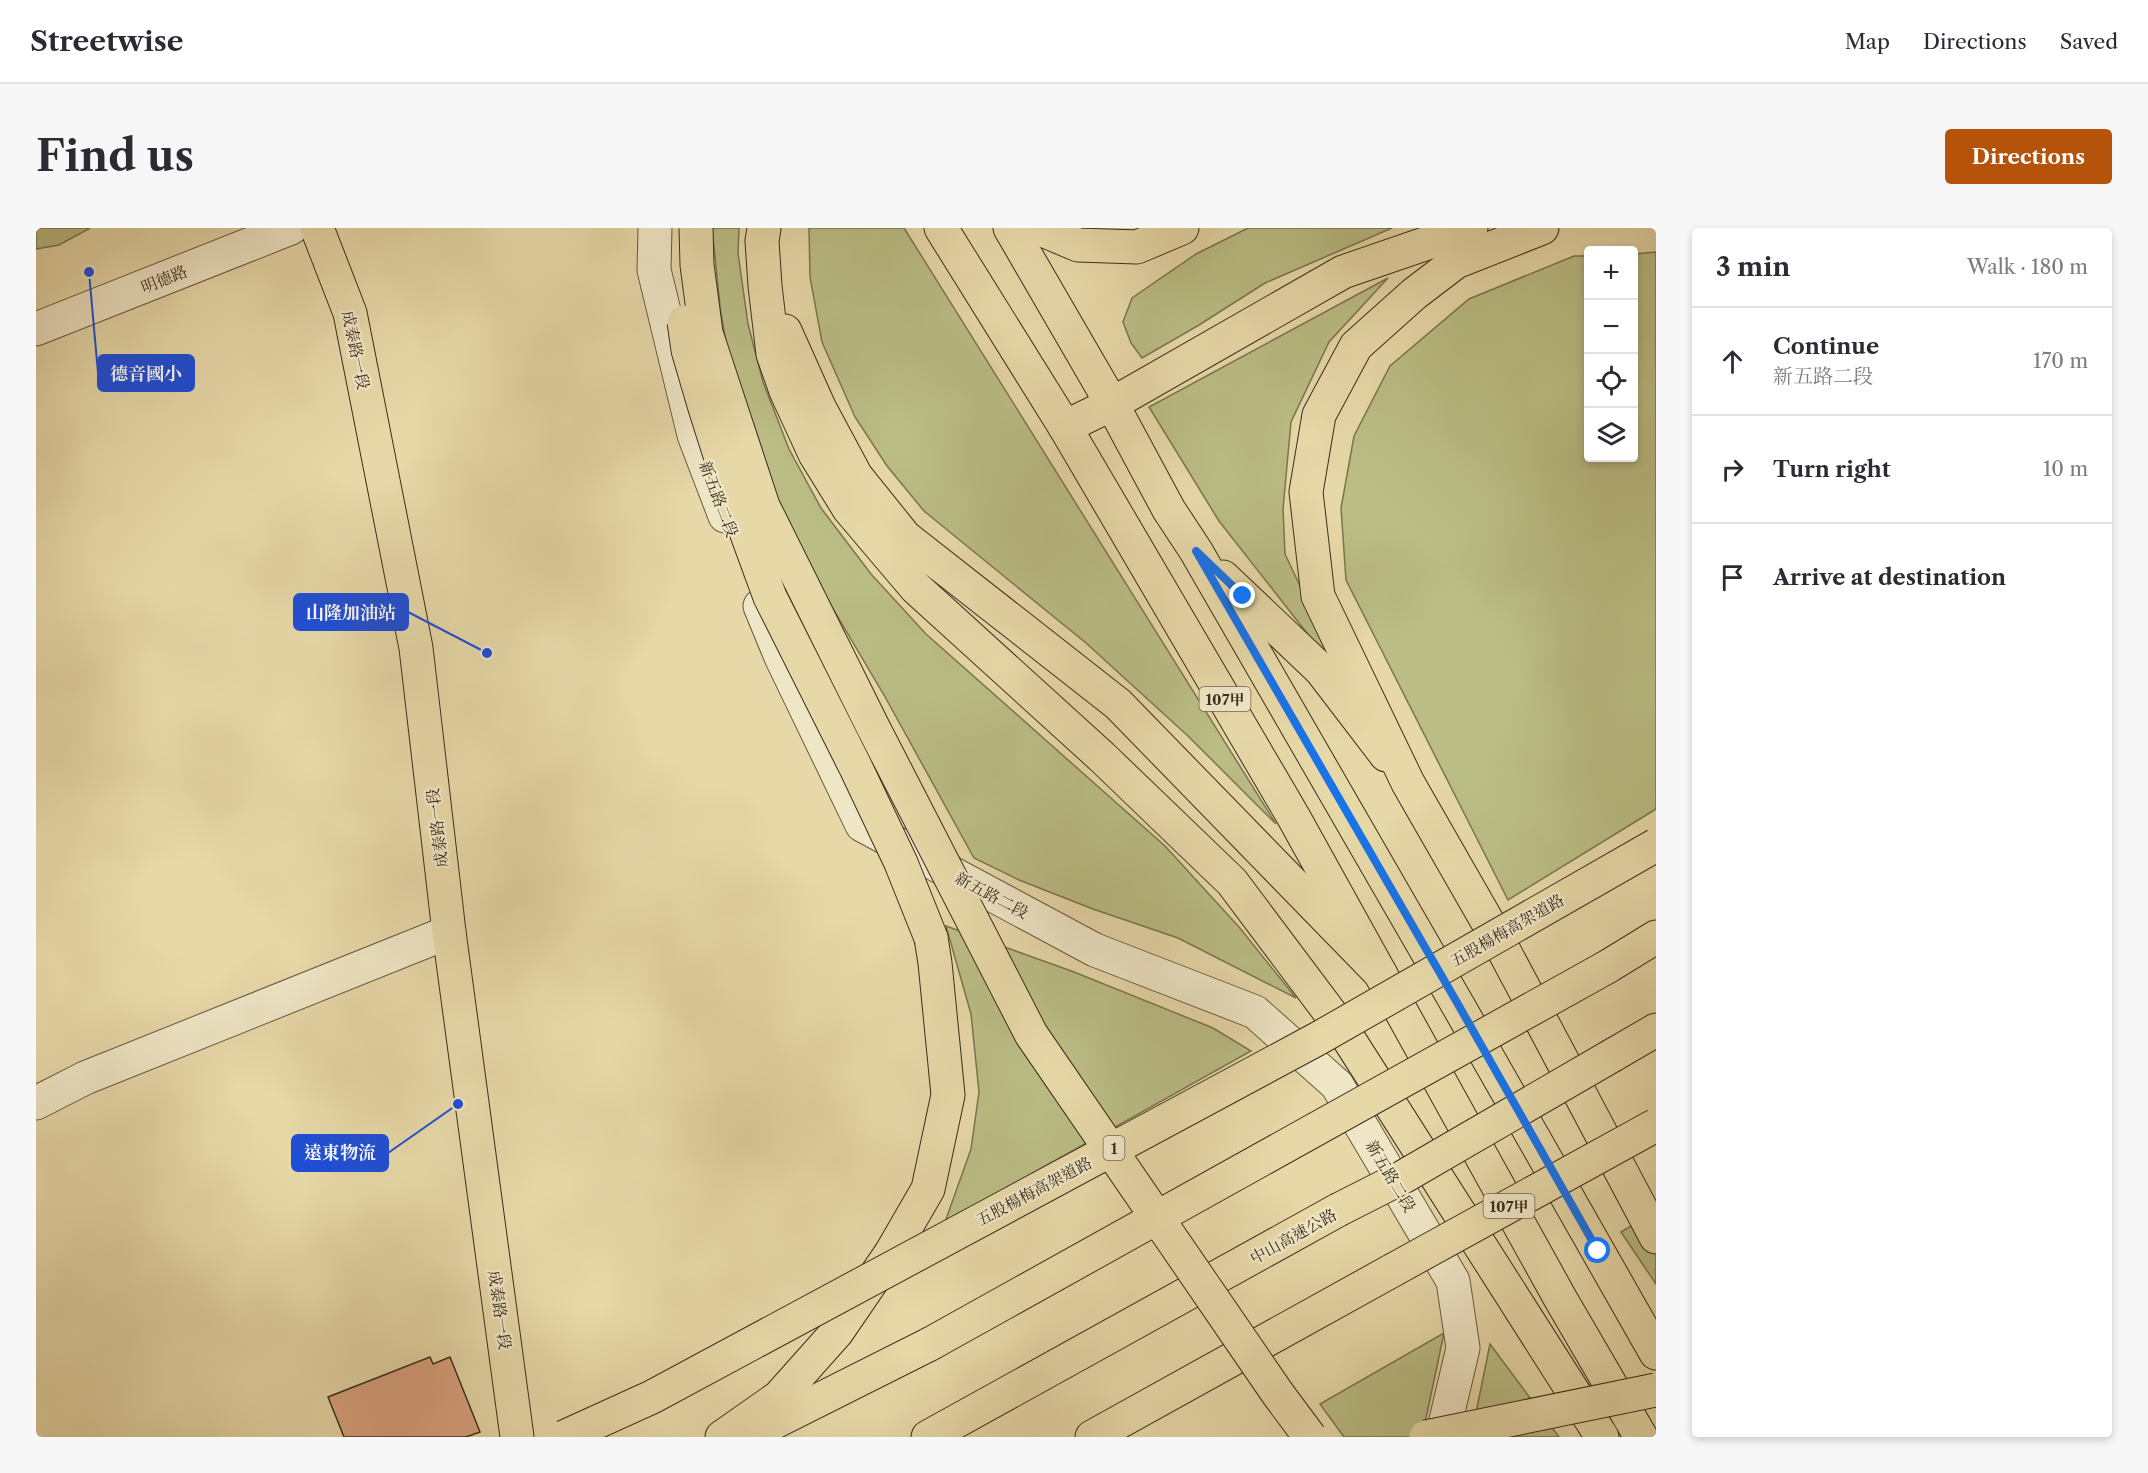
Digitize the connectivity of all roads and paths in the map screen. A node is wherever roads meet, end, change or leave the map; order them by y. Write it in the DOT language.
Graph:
graph roads {
  1 [pos="291,228"];
  2 [pos="317,228"];
  3 [pos="655,228"];
  4 [pos="678,228"];
  5 [pos="696,228"];
  6 [pos="764,228"];
  7 [pos="941,228"];
  8 [pos="1010,228"];
  9 [pos="1038,228"];
  10 [pos="1182,228"];
  11 [pos="1471,228"];
  12 [pos="1542,228"];
  13 [pos="765,286"];
  14 [pos="36,329"];
  15 [pos="1112,404"];
  16 [pos="1065,427"];
  17 [pos="1196,551"];
  18 [pos="1408,783"];
  19 [pos="1656,845"];
  20 [pos="449,932"];
  21 [pos="1656,937"];
  22 [pos="1380,973"];
  23 [pos="1656,1030"];
  24 [pos="36,1103"];
  25 [pos="1656,1125"];
  26 [pos="1656,1237"];
  27 [pos="1656,1353"];
  28 [pos="1656,1390"];
  29 [pos="517,1437"];
  30 [pos="564,1437"];
  31 [pos="722,1437"];
  32 [pos="746,1437"];
  33 [pos="928,1437"];
  34 [pos="1092,1437"];
  35 [pos="1310,1437"];
  36 [pos="1426,1437"];
  37 [pos="1442,1437"];
  38 [pos="1602,1437"];
  39 [pos="1641,1437"];
  1 -- 14 [label="street, 明德路"];
  2 -- 20 [label="main road, 成泰路一段"];
  3 -- 37 [label="street, 新五路二段"];
  4 -- 31 [label="main road, bridge"];
  5 -- 35 [label="main road, bridge"];
  6 -- 13 [label="main road"];
  7 -- 16 [label="main road, 107甲"];
  8 -- 15 [label="main road, 107甲"];
  9 -- 10 [label="main road"];
  11 -- 15 [label="main road"];
  12 -- 18 [label="main road"];
  13 -- 22 [label="main road"];
  13 -- 38 [label="main road"];
  15 -- 16 [label="main road"];
  15 -- 17 [label="main road, 107甲"];
  16 -- 22 [label="main road, 107甲"];
  17 -- 18 [label="main road"];
  17 -- 27 [label="main road, 107甲"];
  18 -- 26 [label="main road"];
  19 -- 30 [label="main road, 五股楊梅高架道路 / 1, bridge"];
  20 -- 24 [label="street"];
  20 -- 29 [label="main road, 成泰路一段"];
  21 -- 32 [label="main road, bridge"];
  22 -- 39 [label="main road, 107甲"];
  23 -- 33 [label="main road, 中山高速公路, bridge"];
  25 -- 34 [label="main road, bridge"];
  28 -- 36 [label="main road, bridge"];
}
